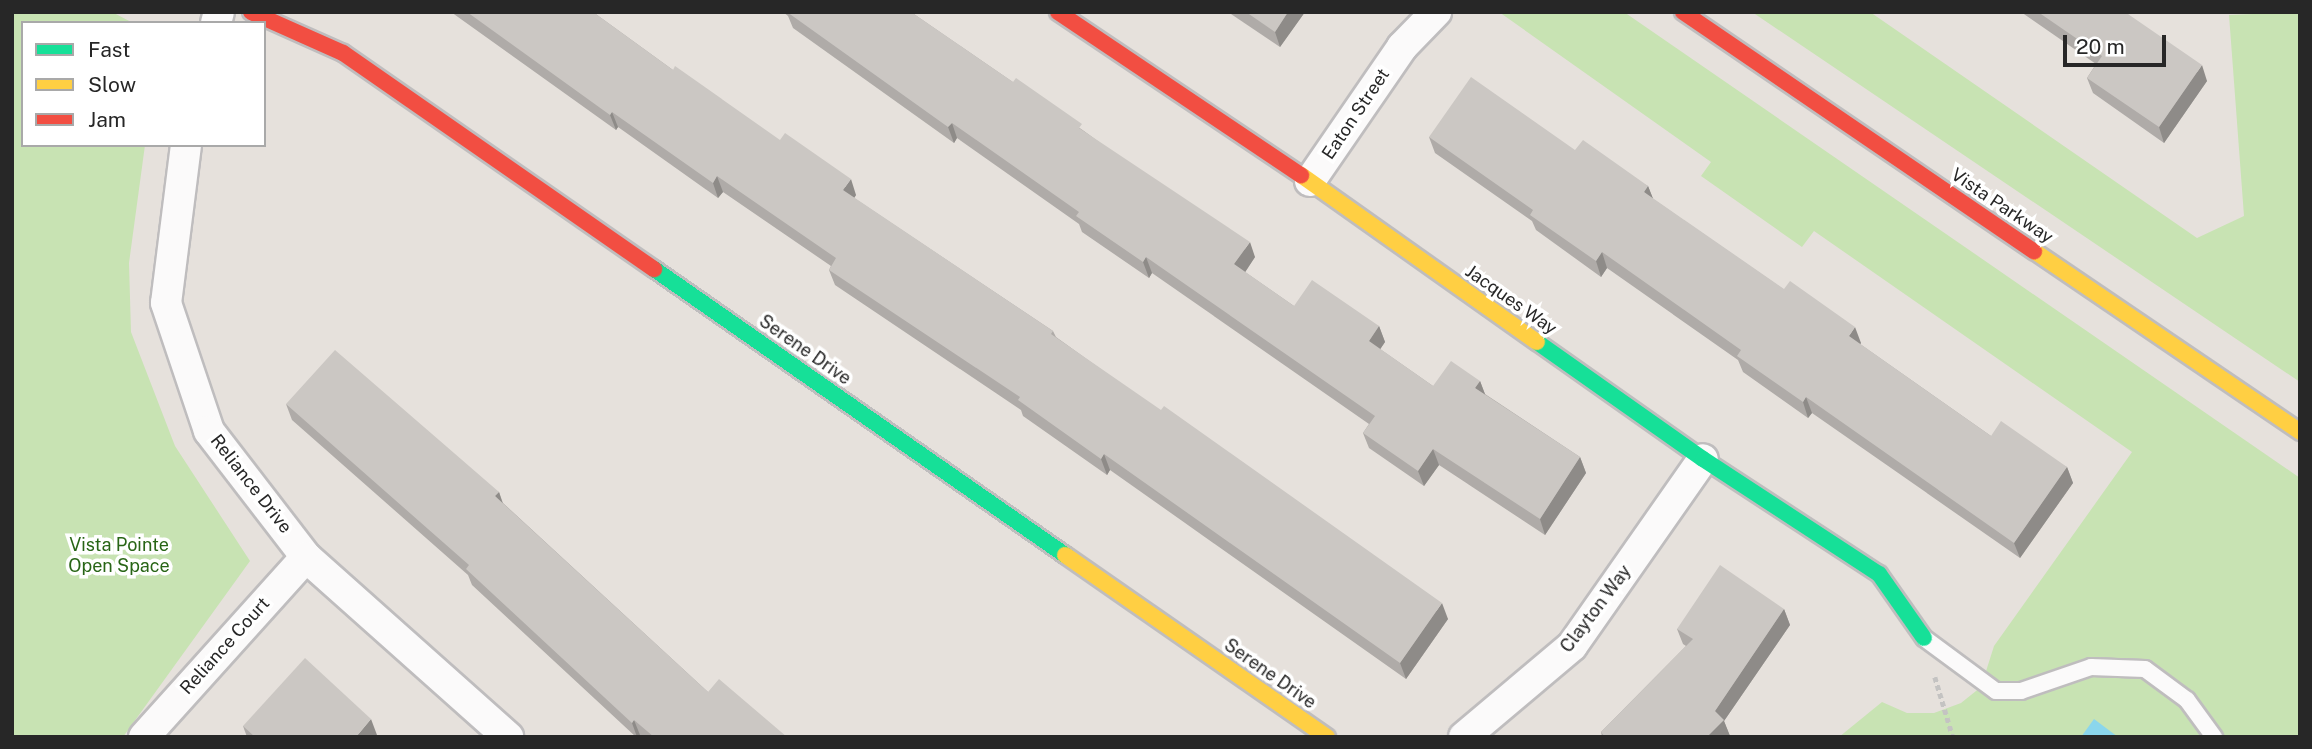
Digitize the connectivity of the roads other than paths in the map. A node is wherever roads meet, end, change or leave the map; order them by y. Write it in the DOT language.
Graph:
graph roads {
  1 [pos="251,12"];
  2 [pos="1058,12"];
  3 [pos="1416,12"];
  4 [pos="1436,12"];
  5 [pos="1683,12"];
  6 [pos="1402,47"];
  7 [pos="186,147"];
  8 [pos="1310,181"];
  9 [pos="2300,432"];
  10 [pos="1703,458"];
  11 [pos="306,556"];
  12 [pos="1924,638"];
  13 [pos="144,737"];
  14 [pos="508,737"];
  15 [pos="1327,737"];
  16 [pos="1464,737"];
  17 [pos="2214,737"];
  1 -- 15 [label="street, Serene Drive"];
  2 -- 8 [label="street, Jacques Way"];
  3 -- 6 [label="street, Eaton Street"];
  4 -- 6 [label="street, Eaton Street"];
  5 -- 9 [label="street, Vista Parkway"];
  6 -- 8 [label="street, Eaton Street"];
  7 -- 11 [label="street, Reliance Drive"];
  8 -- 10 [label="street, Jacques Way"];
  10 -- 12 [label="street, Jacques Way"];
  10 -- 16 [label="street, Clayton Way"];
  11 -- 13 [label="street, Reliance Court"];
  11 -- 14 [label="street, Reliance Drive"];
  12 -- 17 [label="lane"];
}
